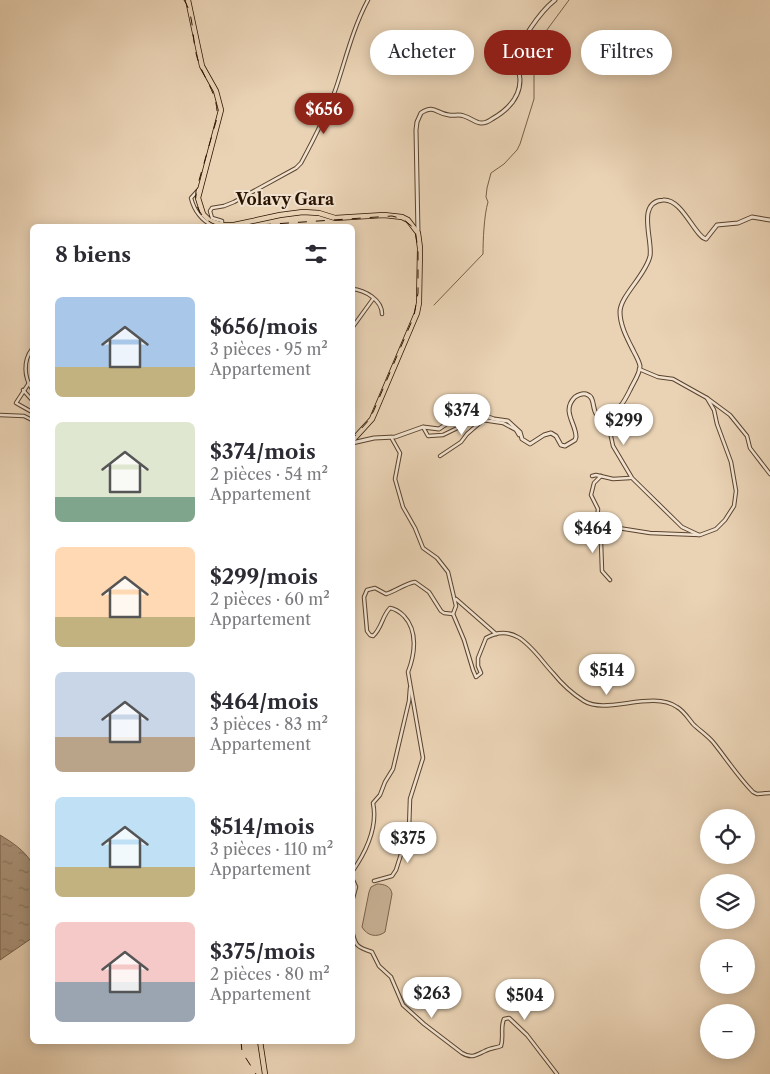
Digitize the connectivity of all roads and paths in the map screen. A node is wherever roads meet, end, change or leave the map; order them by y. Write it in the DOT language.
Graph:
graph roads {
  1 [pos="188,0"];
  2 [pos="368,0"];
  3 [pos="555,0"];
  4 [pos="200,188"];
  5 [pos="770,220"];
  6 [pos="210,224"];
  7 [pos="219,224"];
  8 [pos="222,224"];
  9 [pos="239,224"];
  10 [pos="418,233"];
  11 [pos="355,289"];
  12 [pos="374,298"];
  13 [pos="382,314"];
  14 [pos="355,324"];
  15 [pos="30,352"];
  16 [pos="639,369"];
  17 [pos="29,383"];
  18 [pos="23,390"];
  19 [pos="30,398"];
  20 [pos="707,398"];
  21 [pos="30,408"];
  22 [pos="0,415"];
  23 [pos="611,415"];
  24 [pos="30,419"];
  25 [pos="486,420"];
  26 [pos="423,427"];
  27 [pos="519,435"];
  28 [pos="391,437"];
  29 [pos="355,438"];
  30 [pos="355,441"];
  31 [pos="440,456"];
  32 [pos="770,474"];
  33 [pos="592,476"];
  34 [pos="601,476"];
  35 [pos="632,478"];
  36 [pos="598,520"];
  37 [pos="700,536"];
  38 [pos="610,580"];
  39 [pos="455,598"];
  40 [pos="453,614"];
  41 [pos="496,634"];
  42 [pos="411,684"];
  43 [pos="770,793"];
  44 [pos="355,868"];
  45 [pos="374,881"];
  46 [pos="355,943"];
  47 [pos="260,1044"];
  48 [pos="265,1074"];
  49 [pos="557,1074"];
  1 -- 4 [label="main road"];
  2 -- 8 [label="street"];
  3 -- 10 [label="street"];
  4 -- 6 [label="street"];
  4 -- 7 [label="main road"];
  5 -- 16 [label="street"];
  9 -- 10 [label="main road"];
  10 -- 29 [label="main road"];
  11 -- 12 [label="street"];
  12 -- 13 [label="street"];
  12 -- 14 [label="street"];
  15 -- 17 [label="street"];
  16 -- 20 [label="street"];
  16 -- 23 [label="street"];
  17 -- 18 [label="street"];
  18 -- 19 [label="street"];
  18 -- 21 [label="street"];
  20 -- 32 [label="street"];
  20 -- 37 [label="street"];
  22 -- 24 [label="street"];
  23 -- 27 [label="street"];
  23 -- 35 [label="street"];
  25 -- 26 [label="street"];
  25 -- 27 [label="street"];
  25 -- 31 [label="street"];
  26 -- 27 [label="street"];
  26 -- 28 [label="street"];
  28 -- 30 [label="street"];
  28 -- 39 [label="street"];
  33 -- 34 [label="street"];
  34 -- 35 [label="street"];
  34 -- 36 [label="street"];
  35 -- 37 [label="street"];
  36 -- 37 [label="street"];
  36 -- 38 [label="street"];
  39 -- 40 [label="street"];
  39 -- 41 [label="street"];
  40 -- 41 [label="street"];
  40 -- 42 [label="street"];
  41 -- 43 [label="street"];
  42 -- 44 [label="street"];
  42 -- 45 [label="street"];
  46 -- 49 [label="street"];
  47 -- 48 [label="main road"];
}
